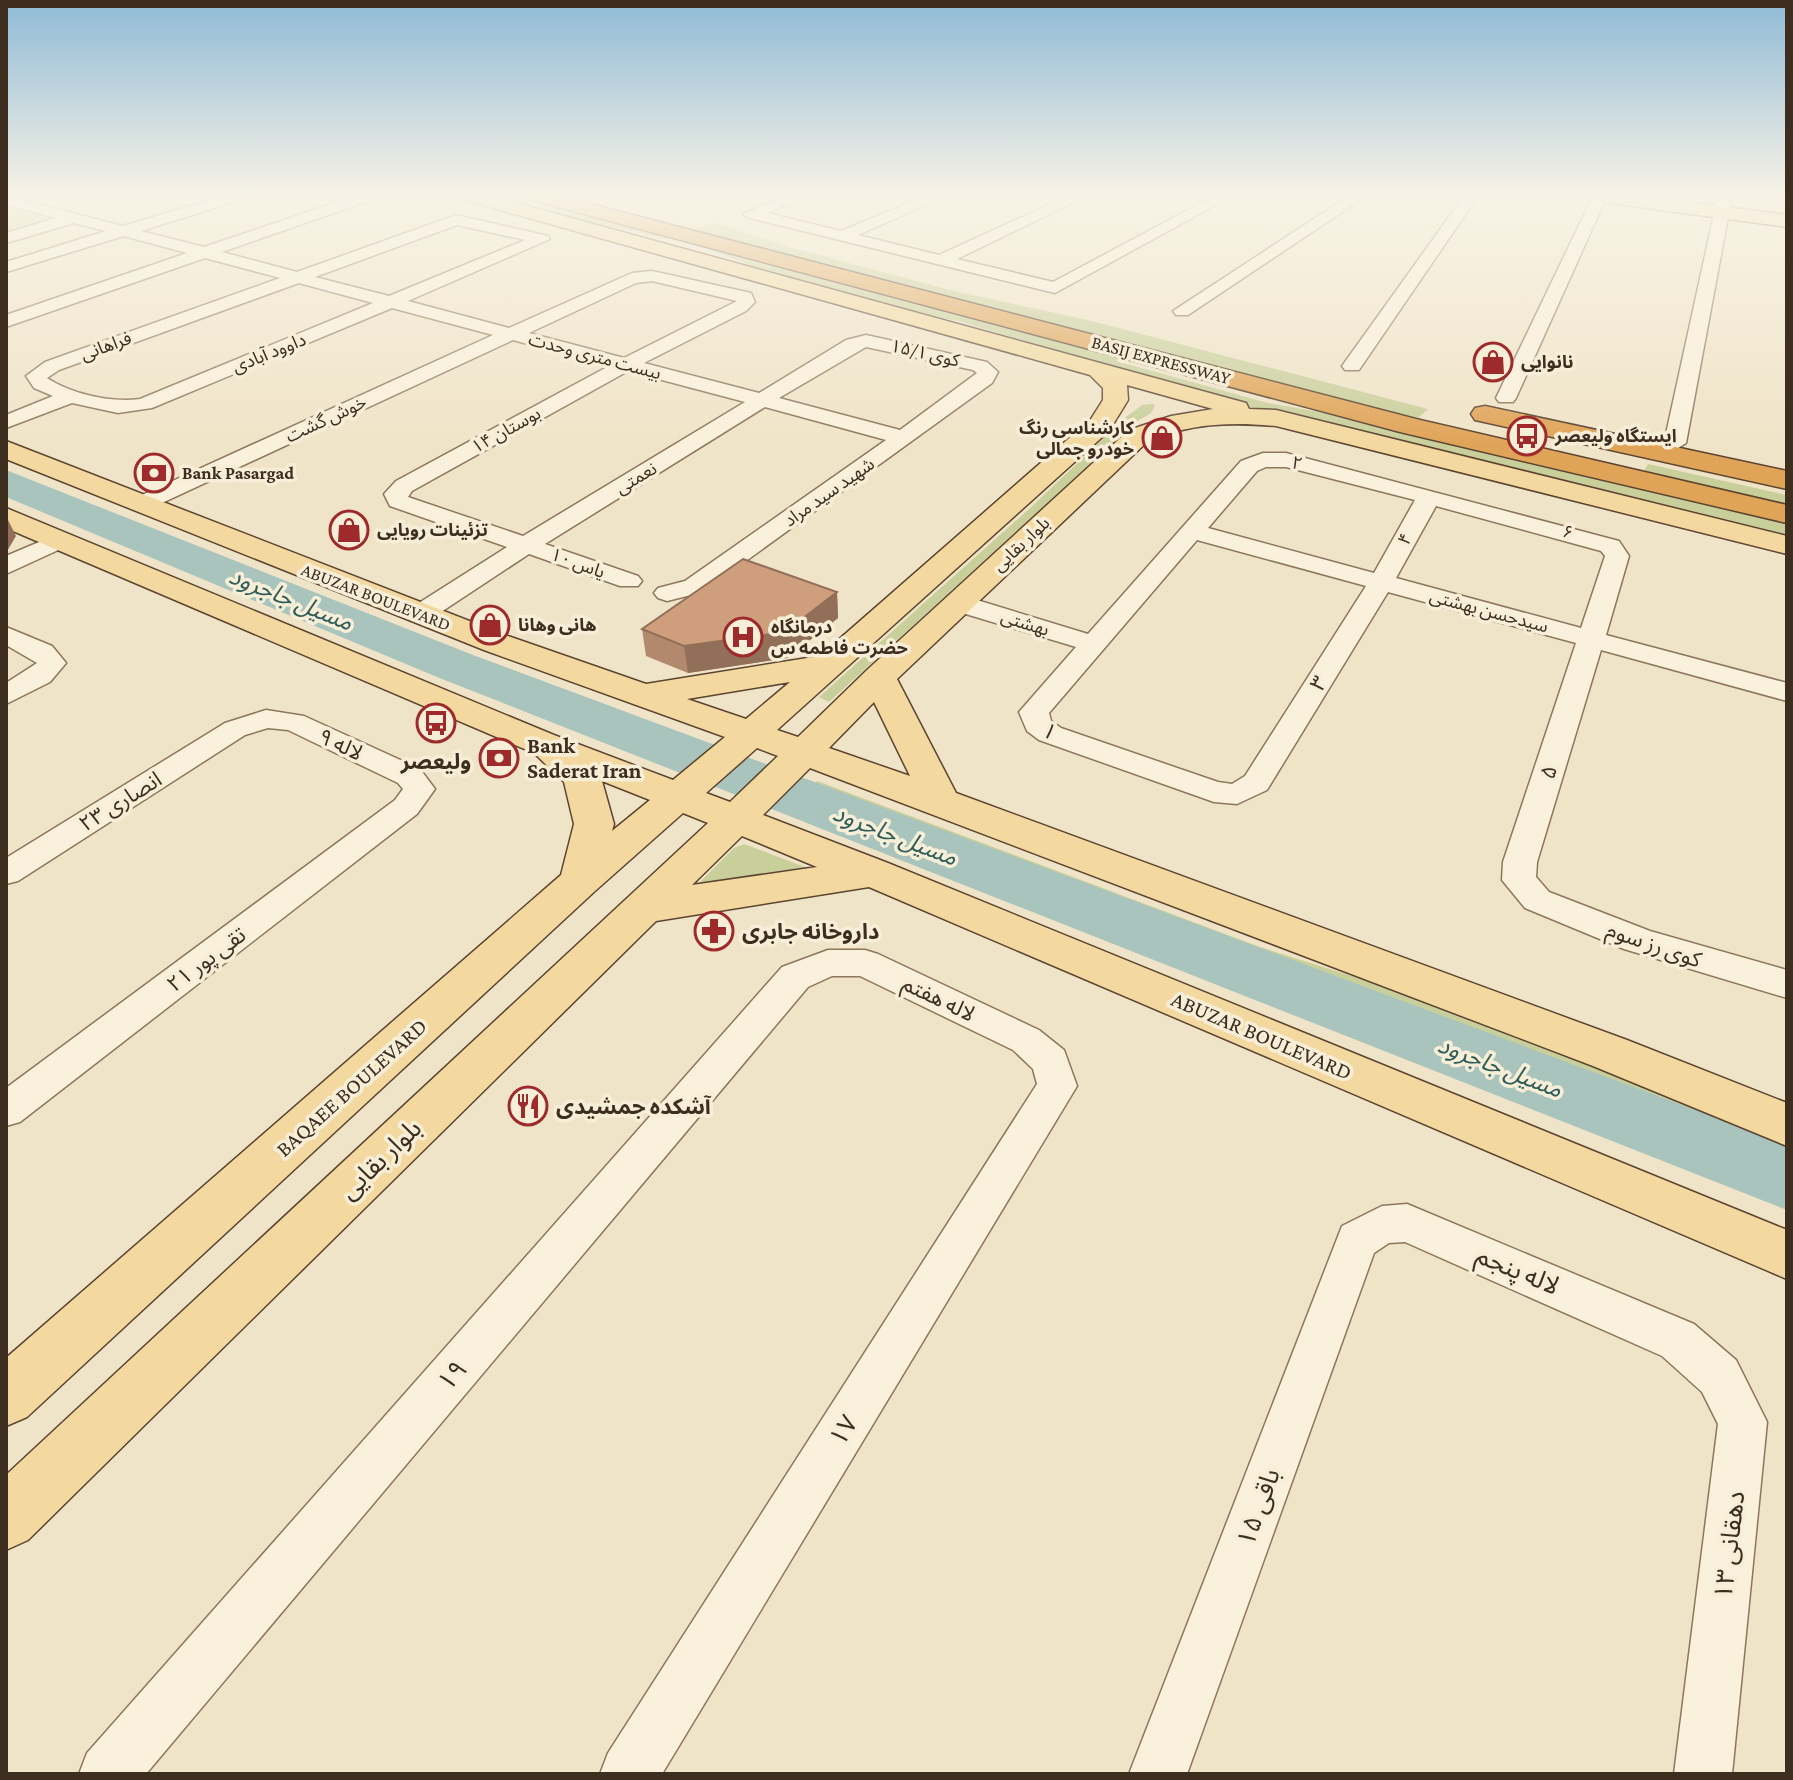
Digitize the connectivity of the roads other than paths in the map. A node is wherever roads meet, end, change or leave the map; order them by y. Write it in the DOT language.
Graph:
graph roads {
  1 [pos="129,279"];
  2 [pos="293,279"];
  3 [pos="300,279"];
  4 [pos="449,279"];
  5 [pos="633,279"];
  6 [pos="666,279"];
  7 [pos="780,279"];
  8 [pos="855,279"];
  9 [pos="992,279"];
  10 [pos="1007,279"];
  11 [pos="1089,279"];
  12 [pos="1231,279"];
  13 [pos="1409,279"];
  14 [pos="1561,279"];
  15 [pos="1709,279"];
  16 [pos="1060,297"];
  17 [pos="746,302"];
  18 [pos="393,303"];
  19 [pos="1182,311"];
  20 [pos="6,321"];
  21 [pos="511,334"];
  22 [pos="853,344"];
  23 [pos="626,364"];
  24 [pos="52,366"];
  25 [pos="1095,367"];
  26 [pos="1340,371"];
  27 [pos="985,379"];
  28 [pos="1369,386"];
  29 [pos="73,395"];
  30 [pos="1506,398"];
  31 [pos="764,401"];
  32 [pos="1466,410"];
  33 [pos="1287,421"];
  34 [pos="6,422"];
  35 [pos="1100,425"];
  36 [pos="1149,430"];
  37 [pos="905,438"];
  38 [pos="1675,443"];
  39 [pos="6,449"];
  40 [pos="1787,480"];
  41 [pos="1429,497"];
  42 [pos="141,504"];
  43 [pos="1787,514"];
  44 [pos="6,517"];
  45 [pos="1191,531"];
  46 [pos="58,541"];
  47 [pos="528,544"];
  48 [pos="1787,545"];
  49 [pos="6,566"];
  50 [pos="629,581"];
  51 [pos="1381,582"];
  52 [pos="667,593"];
  53 [pos="958,603"];
  54 [pos="420,614"];
  55 [pos="6,635"];
  56 [pos="1590,638"];
  57 [pos="1093,644"];
  58 [pos="832,664"];
  59 [pos="879,677"];
  60 [pos="1787,692"];
  61 [pos="6,695"];
  62 [pos="641,696"];
  63 [pos="235,729"];
  64 [pos="745,738"];
  65 [pos="541,743"];
  66 [pos="797,760"];
  67 [pos="1256,783"];
  68 [pos="687,788"];
  69 [pos="941,801"];
  70 [pos="406,807"];
  71 [pos="746,810"];
  72 [pos="6,873"];
  73 [pos="873,873"];
  74 [pos="580,881"];
  75 [pos="1537,900"];
  76 [pos="642,908"];
  77 [pos="795,977"];
  78 [pos="1779,983"];
  79 [pos="1057,1086"];
  80 [pos="6,1110"];
  81 [pos="1787,1125"];
  82 [pos="1357,1240"];
  83 [pos="1787,1255"];
  84 [pos="1678,1340"];
  85 [pos="6,1397"];
  86 [pos="6,1518"];
  87 [pos="108,1774"];
  88 [pos="629,1774"];
  89 [pos="1158,1774"];
  90 [pos="1703,1774"];
  1 -- 20 [label="street"];
  2 -- 24 [label="street, فراهانی"];
  3 -- 18 [label="street, بیست متری وحدت"];
  4 -- 18 [label="street, داوود آبادی"];
  5 -- 21 [label="street, خوش گشت"];
  6 -- 17 [label="street, خوش گشت"];
  7 -- 25 [label="main road"];
  8 -- 43 [label="highway, BASIJ EXPRESSWAY"];
  9 -- 16 [label="highway"];
  10 -- 16 [label="street"];
  11 -- 16 [label="street"];
  12 -- 19 [label="street"];
  13 -- 26 [label="street"];
  14 -- 30 [label="street"];
  15 -- 38 [label="street"];
  17 -- 23 [label="street, بوستان ۱۴"];
  18 -- 21 [label="street, بیست متری وحدت"];
  18 -- 29 [label="street, داوود آبادی"];
  21 -- 23 [label="street, بیست متری وحدت"];
  21 -- 42 [label="street, خوش گشت"];
  22 -- 27 [label="street, کوی ۱۵/۱"];
  22 -- 31 [label="street, نعمتی"];
  23 -- 31 [label="street, بیست متری وحدت"];
  23 -- 47 [label="street, بوستان ۱۴"];
  24 -- 29 [label="street, داوود آبادی"];
  25 -- 33 [label="main road"];
  25 -- 35 [label="main road, بلوار بقایی"];
  26 -- 28 [label="highway"];
  27 -- 37 [label="street, شهید سید مراد"];
  29 -- 34 [label="street"];
  31 -- 37 [label="street, بیست متری وحدت"];
  31 -- 47 [label="street, نعمتی"];
  32 -- 40 [label="highway"];
  33 -- 36 [label="main road, بلوار بقایی"];
  33 -- 48 [label="main road"];
  35 -- 36 [label="main road"];
  35 -- 58 [label="main road, بلوار بقایی"];
  36 -- 53 [label="main road, بلوار بقایی"];
  37 -- 52 [label="street, شهید سید مراد"];
  39 -- 42 [label="main road, ABUZAR BOULEVARD"];
  41 -- 45 [label="street, ۲"];
  41 -- 51 [label="street, ۴"];
  41 -- 56 [label="street, ۶"];
  42 -- 54 [label="main road, ABUZAR BOULEVARD"];
  44 -- 46 [label="main road"];
  45 -- 51 [label="street, سیدحسن بهشتی"];
  45 -- 57 [label="street, ۱"];
  46 -- 49 [label="street"];
  46 -- 65 [label="main road"];
  47 -- 50 [label="street, یاس ۱۰"];
  47 -- 54 [label="street, نعمتی"];
  51 -- 56 [label="street, سیدحسن بهشتی"];
  51 -- 67 [label="street, ۳"];
  53 -- 57 [label="street, بهشتی"];
  53 -- 59 [label="main road, بلوار بقایی"];
  54 -- 62 [label="main road, ABUZAR BOULEVARD"];
  55 -- 61 [label="street"];
  56 -- 60 [label="street, سیدحسن بهشتی"];
  56 -- 75 [label="street, ۵"];
  57 -- 67 [label="street, ۱"];
  58 -- 62 [label="main road"];
  58 -- 64 [label="main road, بلوار بقایی"];
  59 -- 66 [label="main road, بلوار بقایی"];
  59 -- 69 [label="main road"];
  62 -- 64 [label="main road, ABUZAR BOULEVARD"];
  63 -- 70 [label="street, لاله ۹"];
  63 -- 72 [label="street, انصاری ۲۳"];
  64 -- 66 [label="main road, ABUZAR BOULEVARD"];
  64 -- 68 [label="main road, بلوار بقایی"];
  65 -- 68 [label="main road"];
  65 -- 74 [label="main road"];
  66 -- 69 [label="main road"];
  66 -- 71 [label="main road, بلوار بقایی"];
  68 -- 71 [label="main road, ABUZAR BOULEVARD"];
  68 -- 74 [label="main road, BAQAEE BOULEVARD"];
  69 -- 81 [label="main road"];
  70 -- 80 [label="street, تقی پور ۲۱"];
  71 -- 73 [label="main road, ABUZAR BOULEVARD"];
  71 -- 76 [label="main road, بلوار بقایی"];
  73 -- 76 [label="main road"];
  73 -- 83 [label="main road, ABUZAR BOULEVARD"];
  74 -- 85 [label="main road, BAQAEE BOULEVARD"];
  75 -- 78 [label="street, کوی رز سوم"];
  76 -- 86 [label="main road, بلوار بقایی"];
  77 -- 79 [label="street, لاله هفتم"];
  77 -- 87 [label="street, ۱۹"];
  79 -- 88 [label="street, ۱۷"];
  82 -- 84 [label="street, لاله پنجم"];
  82 -- 89 [label="street, باقی ۱۵"];
  84 -- 90 [label="street, دهقانی ۱۳"];
}
